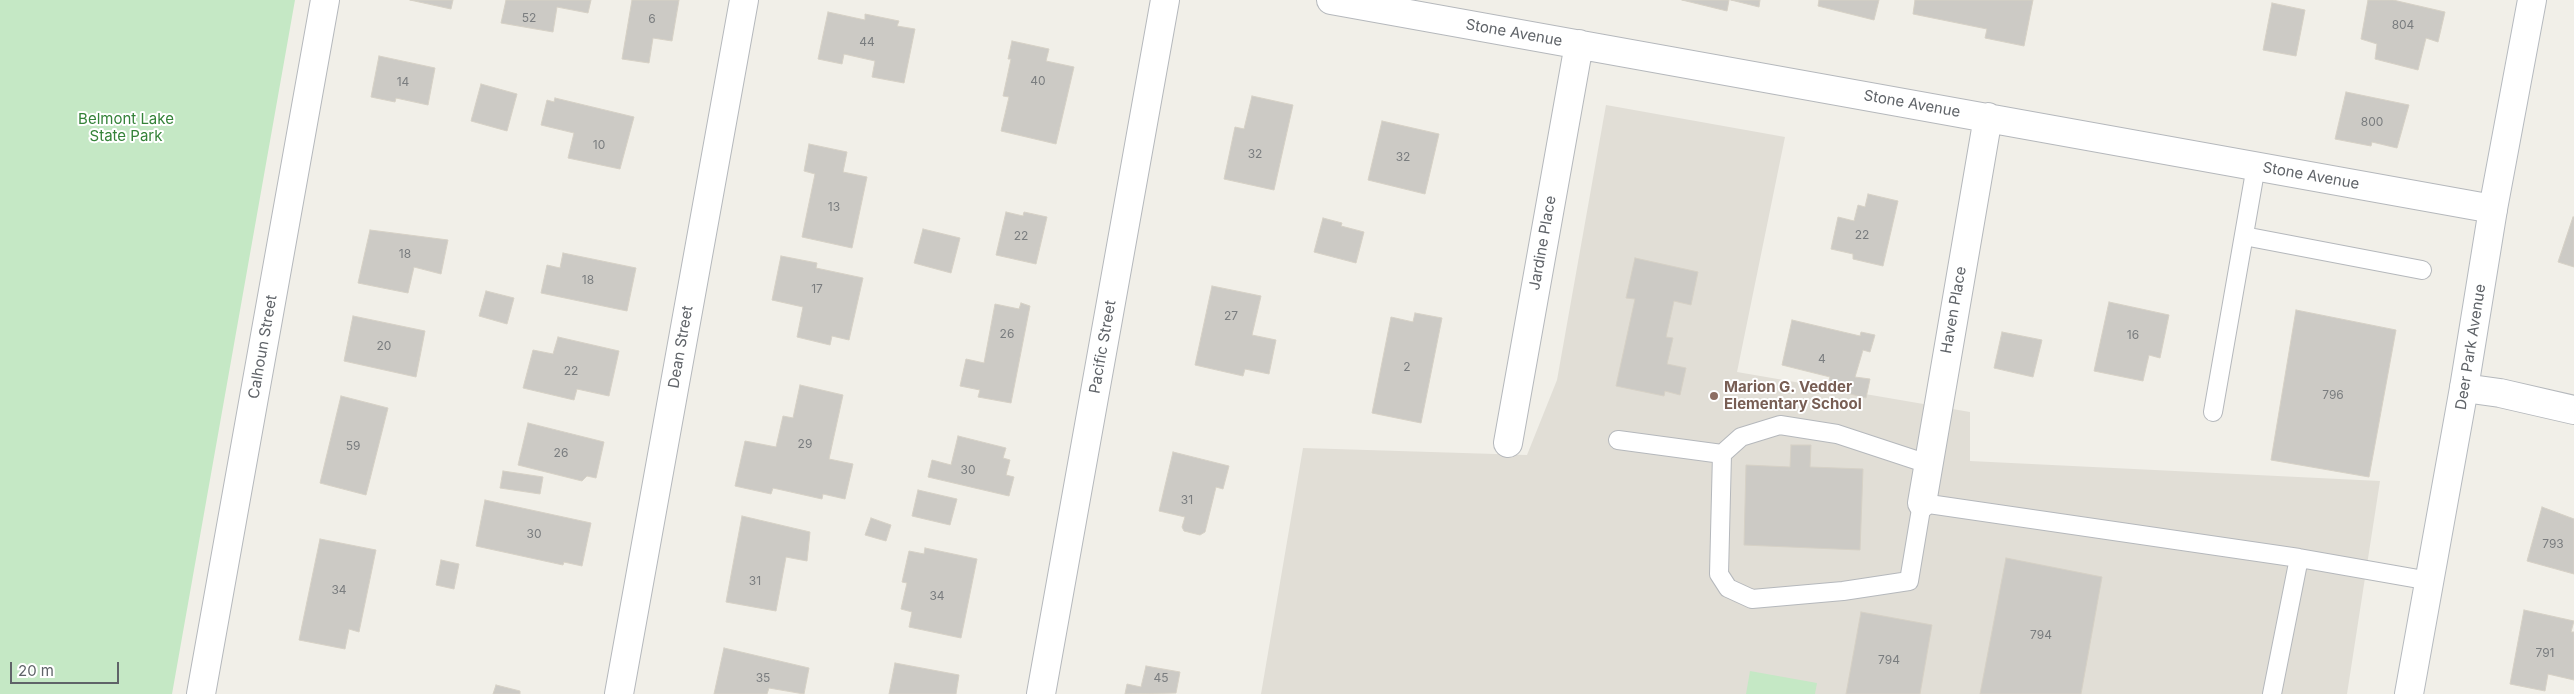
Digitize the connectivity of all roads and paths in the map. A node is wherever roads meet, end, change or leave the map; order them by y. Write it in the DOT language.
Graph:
graph roads {
  1 [pos="325,0"];
  2 [pos="744,0"];
  3 [pos="1165,0"];
  4 [pos="1331,0"];
  5 [pos="2532,0"];
  6 [pos="1579,44"];
  7 [pos="1988,117"];
  8 [pos="2256,166"];
  9 [pos="2493,208"];
  10 [pos="2244,236"];
  11 [pos="2422,270"];
  12 [pos="2464,388"];
  13 [pos="2574,410"];
  14 [pos="2214,412"];
  15 [pos="1618,440"];
  16 [pos="1508,442"];
  17 [pos="1722,454"];
  18 [pos="1928,464"];
  19 [pos="1922,503"];
  20 [pos="2299,558"];
  21 [pos="2430,581"];
  22 [pos="201,694"];
  23 [pos="619,694"];
  24 [pos="1041,694"];
  25 [pos="2272,694"];
  26 [pos="2409,694"];
  1 -- 22 [label="street, Calhoun Street"];
  2 -- 23 [label="street, Dean Street"];
  3 -- 24 [label="street, Pacific Street"];
  4 -- 6 [label="street, Stone Avenue"];
  5 -- 9 [label="street, Deer Park Avenue"];
  6 -- 7 [label="street, Stone Avenue"];
  6 -- 16 [label="street, Jardine Place"];
  7 -- 8 [label="street, Stone Avenue"];
  7 -- 18 [label="street, Haven Place"];
  8 -- 9 [label="street, Stone Avenue"];
  8 -- 10 [label="lane"];
  9 -- 12 [label="street, Deer Park Avenue"];
  10 -- 11 [label="lane"];
  10 -- 14 [label="lane"];
  12 -- 13 [label="street"];
  12 -- 21 [label="street, Deer Park Avenue"];
  15 -- 17 [label="lane"];
  17 -- 18 [label="lane"];
  17 -- 19 [label="lane"];
  18 -- 19 [label="street, Haven Place"];
  19 -- 20 [label="lane"];
  20 -- 21 [label="lane"];
  20 -- 25 [label="lane"];
  21 -- 26 [label="street, Deer Park Avenue"];
}
